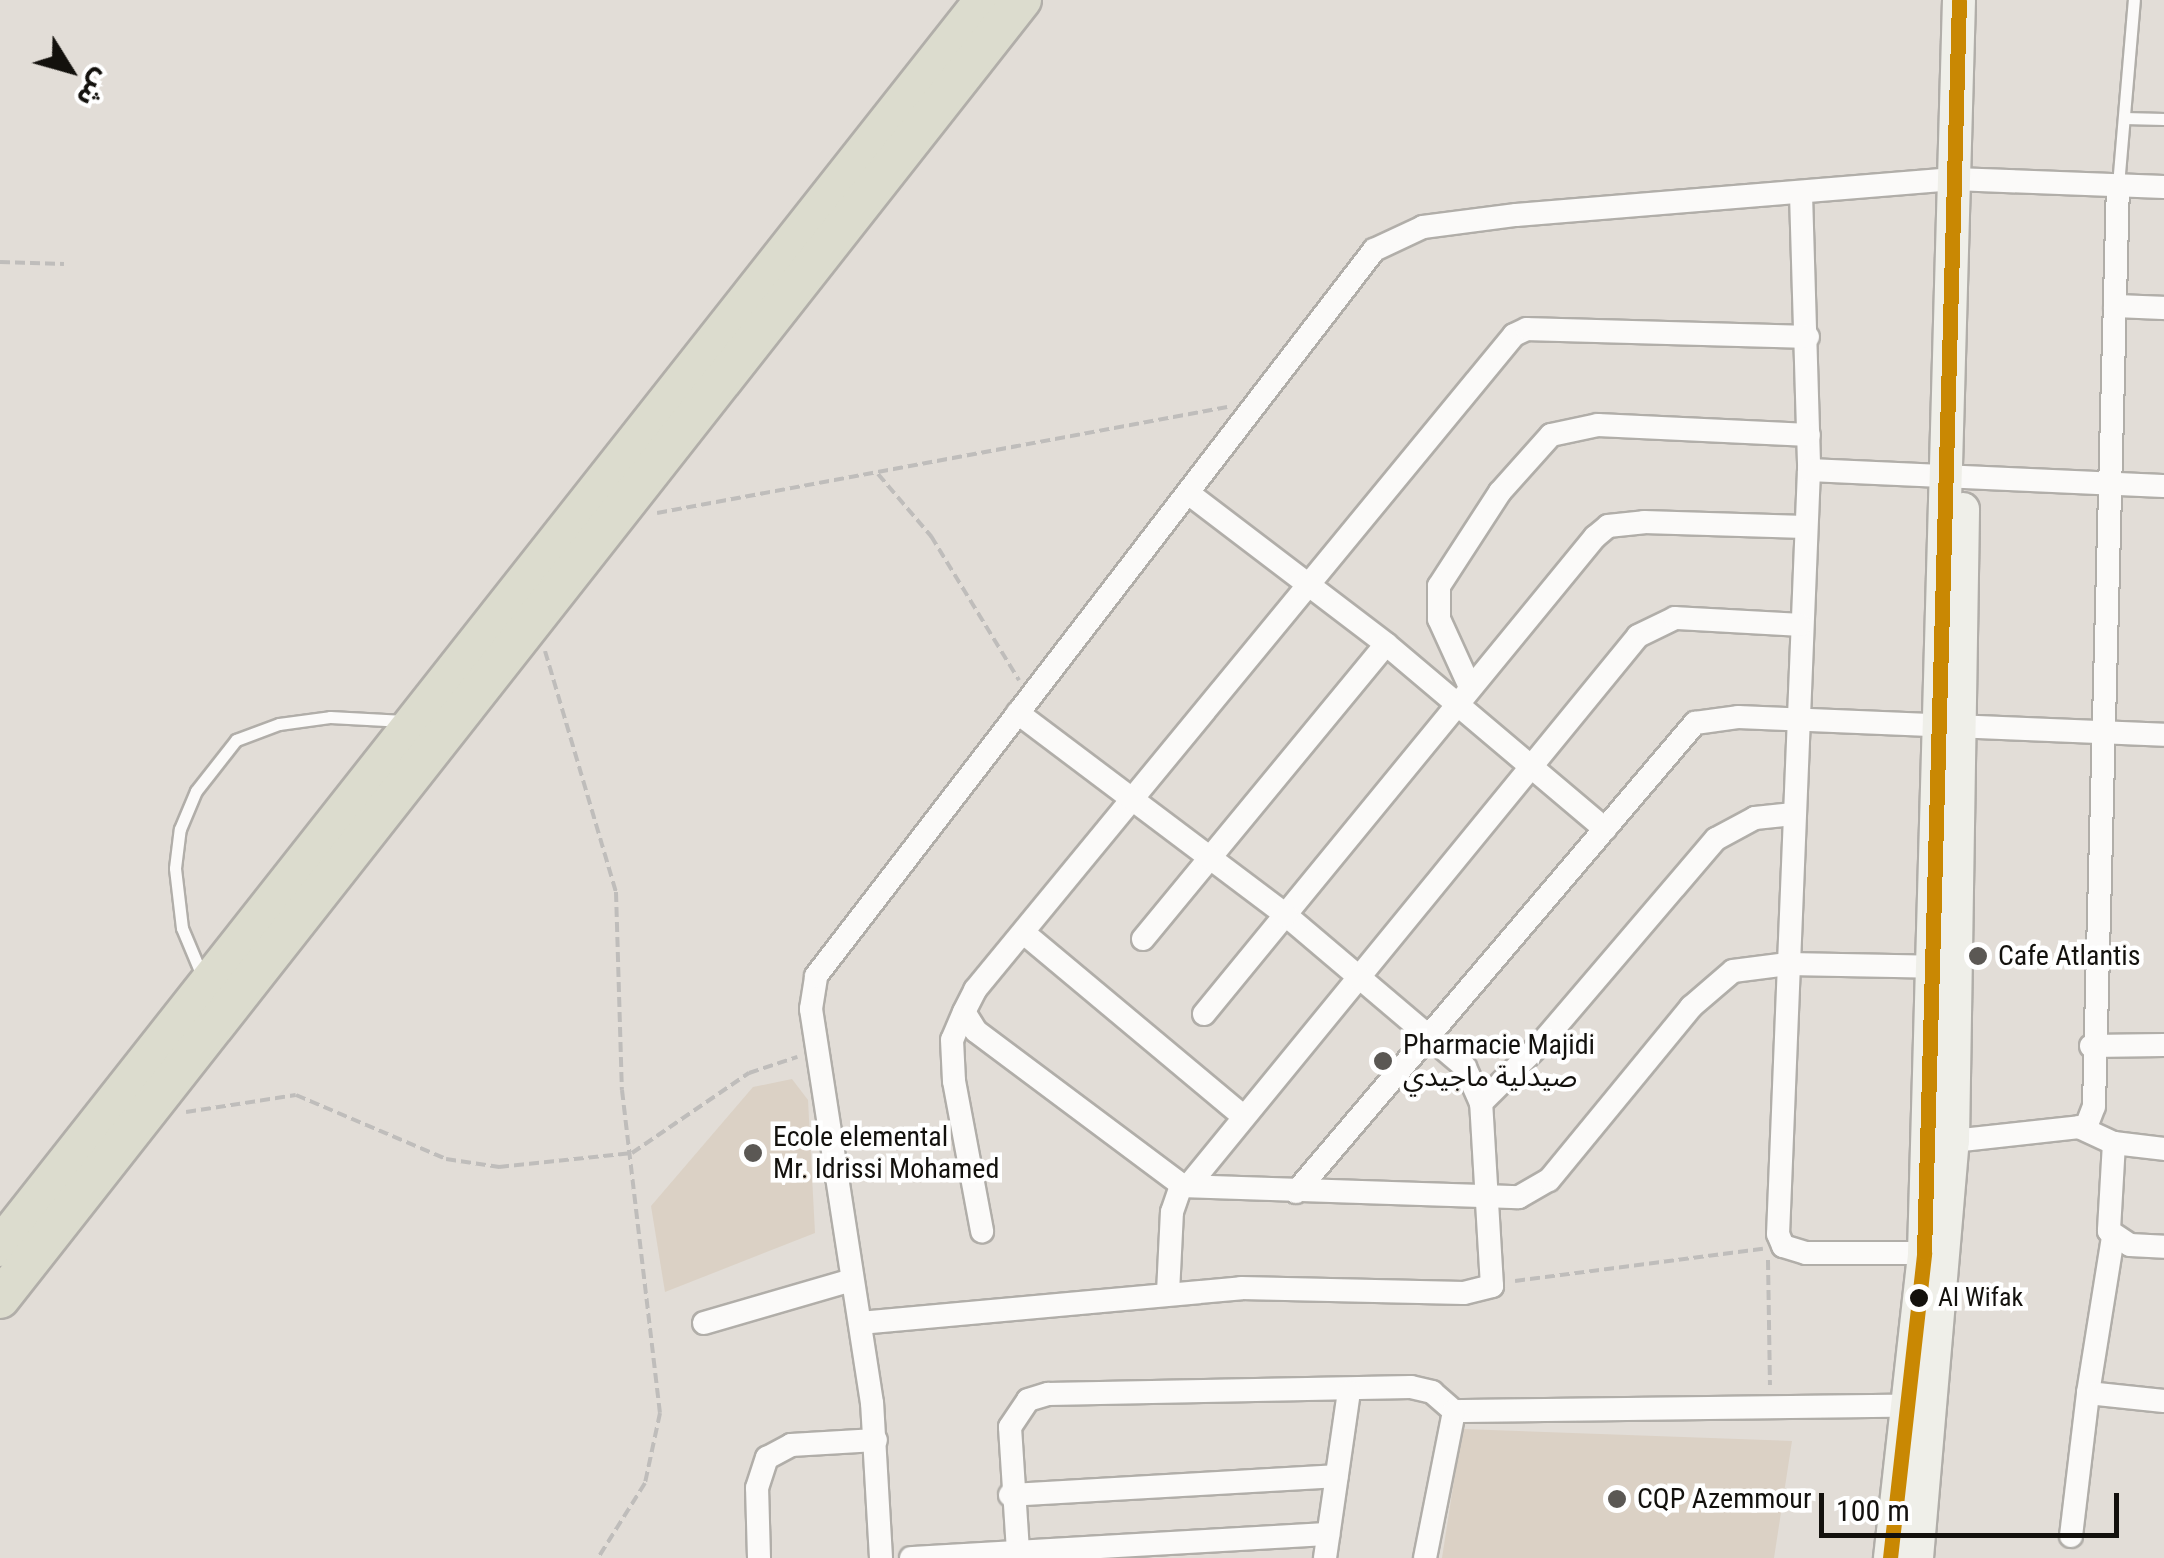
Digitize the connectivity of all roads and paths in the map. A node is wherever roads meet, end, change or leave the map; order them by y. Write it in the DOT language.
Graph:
graph roads {
  1 [pos="984,0"];
  2 [pos="1022,0"];
  3 [pos="1960,0"];
  4 [pos="1980,0"];
  5 [pos="2134,0"];
  6 [pos="2124,118"];
  7 [pos="2164,119"];
  8 [pos="1963,179"];
  9 [pos="2118,185"];
  10 [pos="2164,187"];
  11 [pos="1801,194"];
  12 [pos="0,262"];
  13 [pos="64,264"];
  14 [pos="2114,306"];
  15 [pos="2164,308"];
  16 [pos="1808,337"];
  17 [pos="1261,399"];
  18 [pos="1809,435"];
  19 [pos="1809,470"];
  20 [pos="878,474"];
  21 [pos="1952,478"];
  22 [pos="2106,484"];
  23 [pos="2164,486"];
  24 [pos="1188,493"];
  25 [pos="649,515"];
  26 [pos="1804,527"];
  27 [pos="1309,584"];
  28 [pos="1800,625"];
  29 [pos="541,637"];
  30 [pos="1386,644"];
  31 [pos="1463,695"];
  32 [pos="1023,705"];
  33 [pos="414,721"];
  34 [pos="1795,721"];
  35 [pos="1950,726"];
  36 [pos="2099,732"];
  37 [pos="2164,734"];
  38 [pos="1531,766"];
  39 [pos="1132,801"];
  40 [pos="1791,814"];
  41 [pos="1604,829"];
  42 [pos="1209,857"];
  43 [pos="1286,915"];
  44 [pos="1024,933"];
  45 [pos="1142,938"];
  46 [pos="1788,964"];
  47 [pos="1944,966"];
  48 [pos="1360,974"];
  49 [pos="206,984"];
  50 [pos="964,1012"];
  51 [pos="1204,1014"];
  52 [pos="1433,1034"];
  53 [pos="2164,1045"];
  54 [pos="2091,1046"];
  55 [pos="817,1055"];
  56 [pos="1481,1103"];
  57 [pos="168,1116"];
  58 [pos="1242,1116"];
  59 [pos="2086,1128"];
  60 [pos="1953,1141"];
  61 [pos="2114,1144"];
  62 [pos="2164,1148"];
  63 [pos="632,1153"];
  64 [pos="1186,1185"];
  65 [pos="1296,1192"];
  66 [pos="1486,1201"];
  67 [pos="982,1231"];
  68 [pos="2113,1237"];
  69 [pos="0,1246"];
  70 [pos="2164,1246"];
  71 [pos="1924,1253"];
  72 [pos="852,1280"];
  73 [pos="1492,1286"];
  74 [pos="1168,1293"];
  75 [pos="0,1299"];
  76 [pos="704,1323"];
  77 [pos="860,1323"];
  78 [pos="1350,1392"];
  79 [pos="2088,1393"];
  80 [pos="2164,1401"];
  81 [pos="1771,1405"];
  82 [pos="1923,1405"];
  83 [pos="1454,1411"];
  84 [pos="876,1440"];
  85 [pos="1336,1476"];
  86 [pos="1010,1495"];
  87 [pos="2071,1536"];
  88 [pos="1327,1546"];
  89 [pos="1018,1551"];
  90 [pos="598,1558"];
  91 [pos="759,1558"];
  92 [pos="881,1558"];
  93 [pos="911,1558"];
  94 [pos="1425,1558"];
  95 [pos="1890,1558"];
  96 [pos="1917,1558"];
  1 -- 33 [label="highway"];
  2 -- 75 [label="highway"];
  3 -- 8 [label="main road"];
  4 -- 8 [label="main road"];
  5 -- 6 [label="lane"];
  6 -- 7 [label="lane"];
  6 -- 9 [label="lane"];
  8 -- 9 [label="street"];
  8 -- 11 [label="street"];
  8 -- 21 [label="main road"];
  9 -- 10 [label="street"];
  9 -- 14 [label="street"];
  11 -- 16 [label="street"];
  11 -- 17 [label="street"];
  12 -- 13 [label="path"];
  14 -- 15 [label="street"];
  14 -- 22 [label="street"];
  16 -- 18 [label="street"];
  16 -- 27 [label="street"];
  17 -- 20 [label="path"];
  17 -- 24 [label="street"];
  18 -- 19 [label="street"];
  18 -- 31 [label="street"];
  19 -- 21 [label="street"];
  19 -- 26 [label="street"];
  20 -- 25 [label="path"];
  20 -- 32 [label="path"];
  21 -- 22 [label="street"];
  21 -- 35 [label="main road"];
  22 -- 23 [label="street"];
  22 -- 36 [label="street"];
  24 -- 27 [label="street"];
  24 -- 32 [label="street"];
  26 -- 28 [label="street"];
  26 -- 31 [label="street"];
  27 -- 30 [label="street"];
  27 -- 39 [label="street"];
  28 -- 34 [label="street"];
  28 -- 38 [label="street"];
  29 -- 63 [label="path"];
  30 -- 31 [label="street"];
  30 -- 42 [label="street"];
  31 -- 38 [label="street"];
  31 -- 43 [label="street"];
  32 -- 39 [label="street"];
  32 -- 55 [label="street"];
  33 -- 49 [label="highway"];
  33 -- 49 [label="lane"];
  34 -- 35 [label="street"];
  34 -- 40 [label="street"];
  34 -- 41 [label="street"];
  35 -- 36 [label="street"];
  35 -- 47 [label="main road"];
  36 -- 37 [label="street"];
  36 -- 54 [label="street"];
  38 -- 41 [label="street"];
  38 -- 48 [label="street"];
  39 -- 42 [label="street"];
  39 -- 44 [label="street"];
  40 -- 46 [label="street"];
  40 -- 56 [label="street"];
  41 -- 52 [label="street"];
  42 -- 43 [label="street"];
  42 -- 45 [label="street"];
  43 -- 48 [label="street"];
  43 -- 51 [label="street"];
  44 -- 50 [label="street"];
  44 -- 58 [label="street"];
  46 -- 47 [label="street"];
  46 -- 66 [label="street"];
  46 -- 71 [label="street"];
  47 -- 60 [label="main road"];
  47 -- 71 [label="main road"];
  48 -- 52 [label="street"];
  48 -- 58 [label="street"];
  49 -- 69 [label="highway"];
  50 -- 64 [label="street"];
  50 -- 67 [label="street"];
  52 -- 56 [label="street"];
  52 -- 65 [label="street"];
  53 -- 54 [label="street"];
  54 -- 59 [label="street"];
  55 -- 63 [label="path"];
  55 -- 72 [label="street"];
  56 -- 66 [label="street"];
  57 -- 63 [label="path"];
  58 -- 64 [label="street"];
  59 -- 60 [label="street"];
  59 -- 61 [label="street"];
  60 -- 82 [label="main road"];
  61 -- 62 [label="street"];
  61 -- 68 [label="street"];
  63 -- 90 [label="path"];
  64 -- 65 [label="street"];
  64 -- 74 [label="street"];
  65 -- 66 [label="street"];
  66 -- 73 [label="street"];
  68 -- 70 [label="street"];
  68 -- 79 [label="street"];
  71 -- 82 [label="main road"];
  72 -- 76 [label="street"];
  72 -- 77 [label="street"];
  73 -- 74 [label="street"];
  73 -- 81 [label="path"];
  74 -- 77 [label="street"];
  77 -- 84 [label="street"];
  78 -- 83 [label="street"];
  78 -- 85 [label="street"];
  78 -- 86 [label="street"];
  79 -- 80 [label="street"];
  79 -- 87 [label="street"];
  81 -- 82 [label="street"];
  81 -- 83 [label="street"];
  82 -- 95 [label="main road"];
  82 -- 96 [label="main road"];
  83 -- 94 [label="street"];
  84 -- 91 [label="street"];
  84 -- 92 [label="street"];
  85 -- 86 [label="street"];
  85 -- 88 [label="street"];
  86 -- 89 [label="street"];
  88 -- 89 [label="street"];
  89 -- 93 [label="street"];
}
